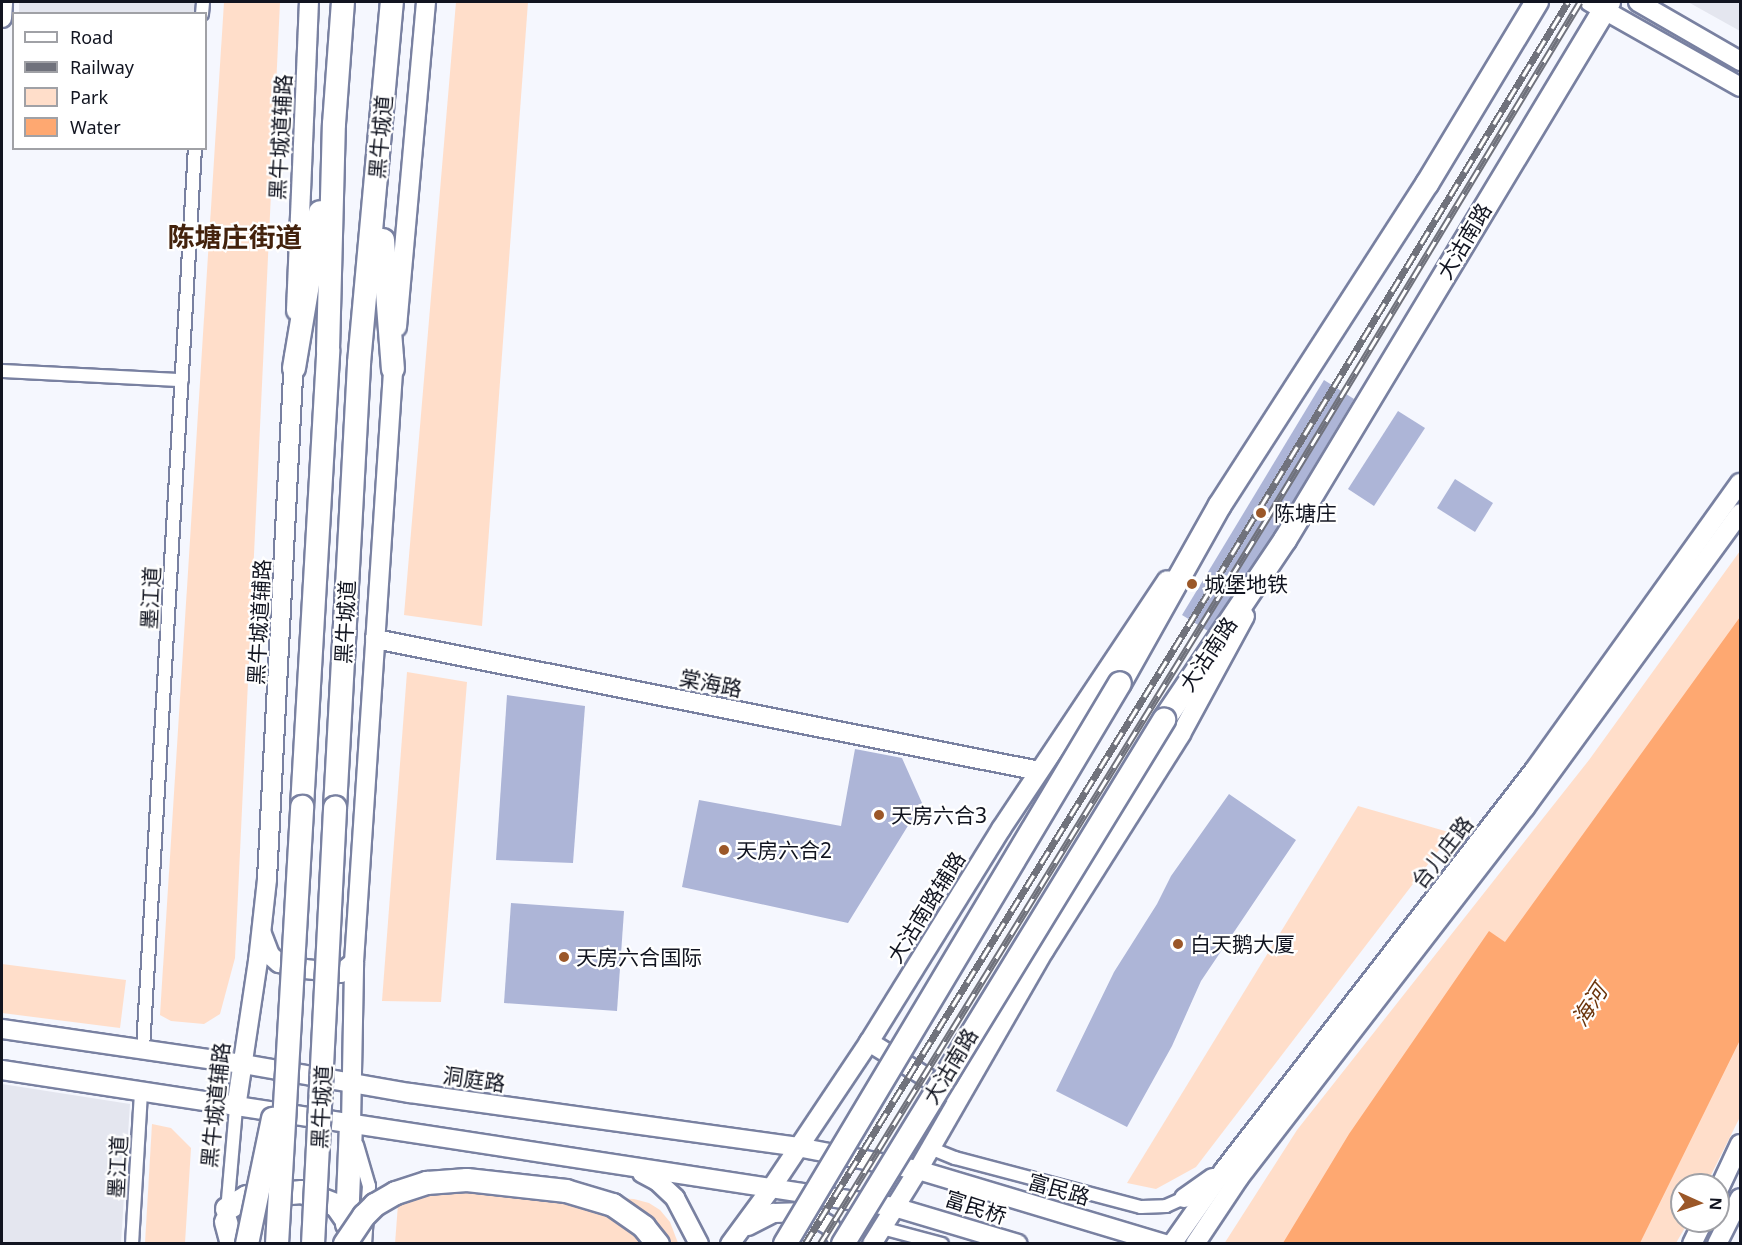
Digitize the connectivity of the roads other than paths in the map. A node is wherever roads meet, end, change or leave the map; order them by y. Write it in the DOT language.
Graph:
graph roads {
  1 [pos="3,2"];
  2 [pos="309,2"];
  3 [pos="343,2"];
  4 [pos="392,2"];
  5 [pos="426,2"];
  6 [pos="1538,2"];
  7 [pos="1638,2"];
  8 [pos="1601,4"];
  9 [pos="2,18"];
  10 [pos="1740,61"];
  11 [pos="1740,87"];
  12 [pos="383,116"];
  13 [pos="334,124"];
  14 [pos="195,150"];
  15 [pos="294,368"];
  16 [pos="393,369"];
  17 [pos="2,371"];
  18 [pos="182,380"];
  19 [pos="1740,483"];
  20 [pos="1220,505"];
  21 [pos="1740,513"];
  22 [pos="1285,540"];
  23 [pos="375,639"];
  24 [pos="1039,771"];
  25 [pos="261,933"];
  26 [pos="354,962"];
  27 [pos="2,1029"];
  28 [pos="868,1042"];
  29 [pos="143,1049"];
  30 [pos="286,1052"];
  31 [pos="243,1064"];
  32 [pos="2,1070"];
  33 [pos="353,1082"];
  34 [pos="141,1092"];
  35 [pos="958,1097"];
  36 [pos="236,1108"];
  37 [pos="351,1125"];
  38 [pos="1740,1144"];
  39 [pos="798,1147"];
  40 [pos="930,1148"];
  41 [pos="632,1168"];
  42 [pos="918,1170"];
  43 [pos="1224,1170"];
  44 [pos="1726,1173"];
  45 [pos="940,1179"];
  46 [pos="772,1187"];
  47 [pos="1184,1198"];
  48 [pos="1740,1198"];
  49 [pos="894,1207"];
  50 [pos="743,1228"];
  51 [pos="882,1228"];
  52 [pos="227,1230"];
  53 [pos="346,1236"];
  54 [pos="132,1244"];
  55 [pos="247,1244"];
  56 [pos="277,1244"];
  57 [pos="313,1244"];
  58 [pos="365,1244"];
  59 [pos="658,1244"];
  60 [pos="699,1244"];
  61 [pos="730,1244"];
  62 [pos="785,1244"];
  63 [pos="841,1244"];
  64 [pos="872,1244"];
  65 [pos="942,1244"];
  66 [pos="1018,1244"];
  67 [pos="1165,1244"];
  68 [pos="1172,1244"];
  69 [pos="1195,1244"];
  70 [pos="1717,1244"];
  1 -- 9 [label="street"];
  2 -- 15 [label="street, 黑牛城道辅路"];
  3 -- 13 [label="highway, 黑牛城道"];
  4 -- 12 [label="highway, 黑牛城道"];
  5 -- 16 [label="street"];
  6 -- 20 [label="highway"];
  7 -- 10 [label="street"];
  8 -- 11 [label="street"];
  8 -- 22 [label="highway, 大沽南路"];
  12 -- 16 [label="highway"];
  12 -- 57 [label="highway, 黑牛城道, bridge"];
  13 -- 15 [label="highway"];
  13 -- 30 [label="highway, 黑牛城道, bridge"];
  14 -- 18 [label="street, 墨江道"];
  15 -- 25 [label="street, 黑牛城道辅路"];
  16 -- 23 [label="street"];
  17 -- 18 [label="street"];
  18 -- 29 [label="street, 墨江道"];
  19 -- 43 [label="street, 台儿庄路"];
  20 -- 24 [label="street, 大沽南路辅路"];
  20 -- 62 [label="highway, bridge"];
  21 -- 69 [label="street, 台儿庄路"];
  22 -- 35 [label="street"];
  22 -- 63 [label="highway, 大沽南路, bridge"];
  23 -- 24 [label="street, 棠海路"];
  23 -- 26 [label="street"];
  24 -- 28 [label="street, 大沽南路辅路"];
  25 -- 26 [label="street"];
  25 -- 31 [label="street, 黑牛城道辅路"];
  26 -- 33 [label="street"];
  27 -- 29 [label="street, 洞庭路"];
  28 -- 35 [label="street"];
  28 -- 39 [label="street, 大沽南路辅路"];
  29 -- 31 [label="street, 洞庭路"];
  30 -- 55 [label="highway, bridge"];
  30 -- 56 [label="highway, 黑牛城道, bridge"];
  31 -- 33 [label="street, 洞庭路"];
  31 -- 36 [label="street, 黑牛城道辅路"];
  32 -- 34 [label="street"];
  33 -- 37 [label="street"];
  33 -- 39 [label="street, 洞庭路"];
  34 -- 36 [label="street"];
  34 -- 54 [label="street, 墨江道"];
  35 -- 40 [label="street"];
  36 -- 37 [label="street"];
  36 -- 52 [label="street, 黑牛城道辅路"];
  37 -- 41 [label="street"];
  37 -- 53 [label="highway"];
  37 -- 58 [label="street"];
  38 -- 44 [label="street"];
  39 -- 42 [label="street, 洞庭路"];
  39 -- 46 [label="street, 大沽南路辅路"];
  40 -- 42 [label="street"];
  40 -- 47 [label="street"];
  41 -- 46 [label="street"];
  41 -- 60 [label="street"];
  42 -- 45 [label="street, 洞庭路"];
  42 -- 49 [label="street"];
  43 -- 47 [label="street"];
  43 -- 68 [label="street, 台儿庄路"];
  45 -- 67 [label="street, 富民路"];
  46 -- 49 [label="street"];
  46 -- 50 [label="street, 大沽南路辅路"];
  48 -- 70 [label="street"];
  49 -- 51 [label="street"];
  49 -- 66 [label="street, 富民桥"];
  50 -- 61 [label="street, 大沽南路辅路"];
  50 -- 63 [label="street"];
  51 -- 64 [label="street"];
  51 -- 65 [label="street"];
  52 -- 53 [label="highway"];
  53 -- 59 [label="highway, bridge"];
}
